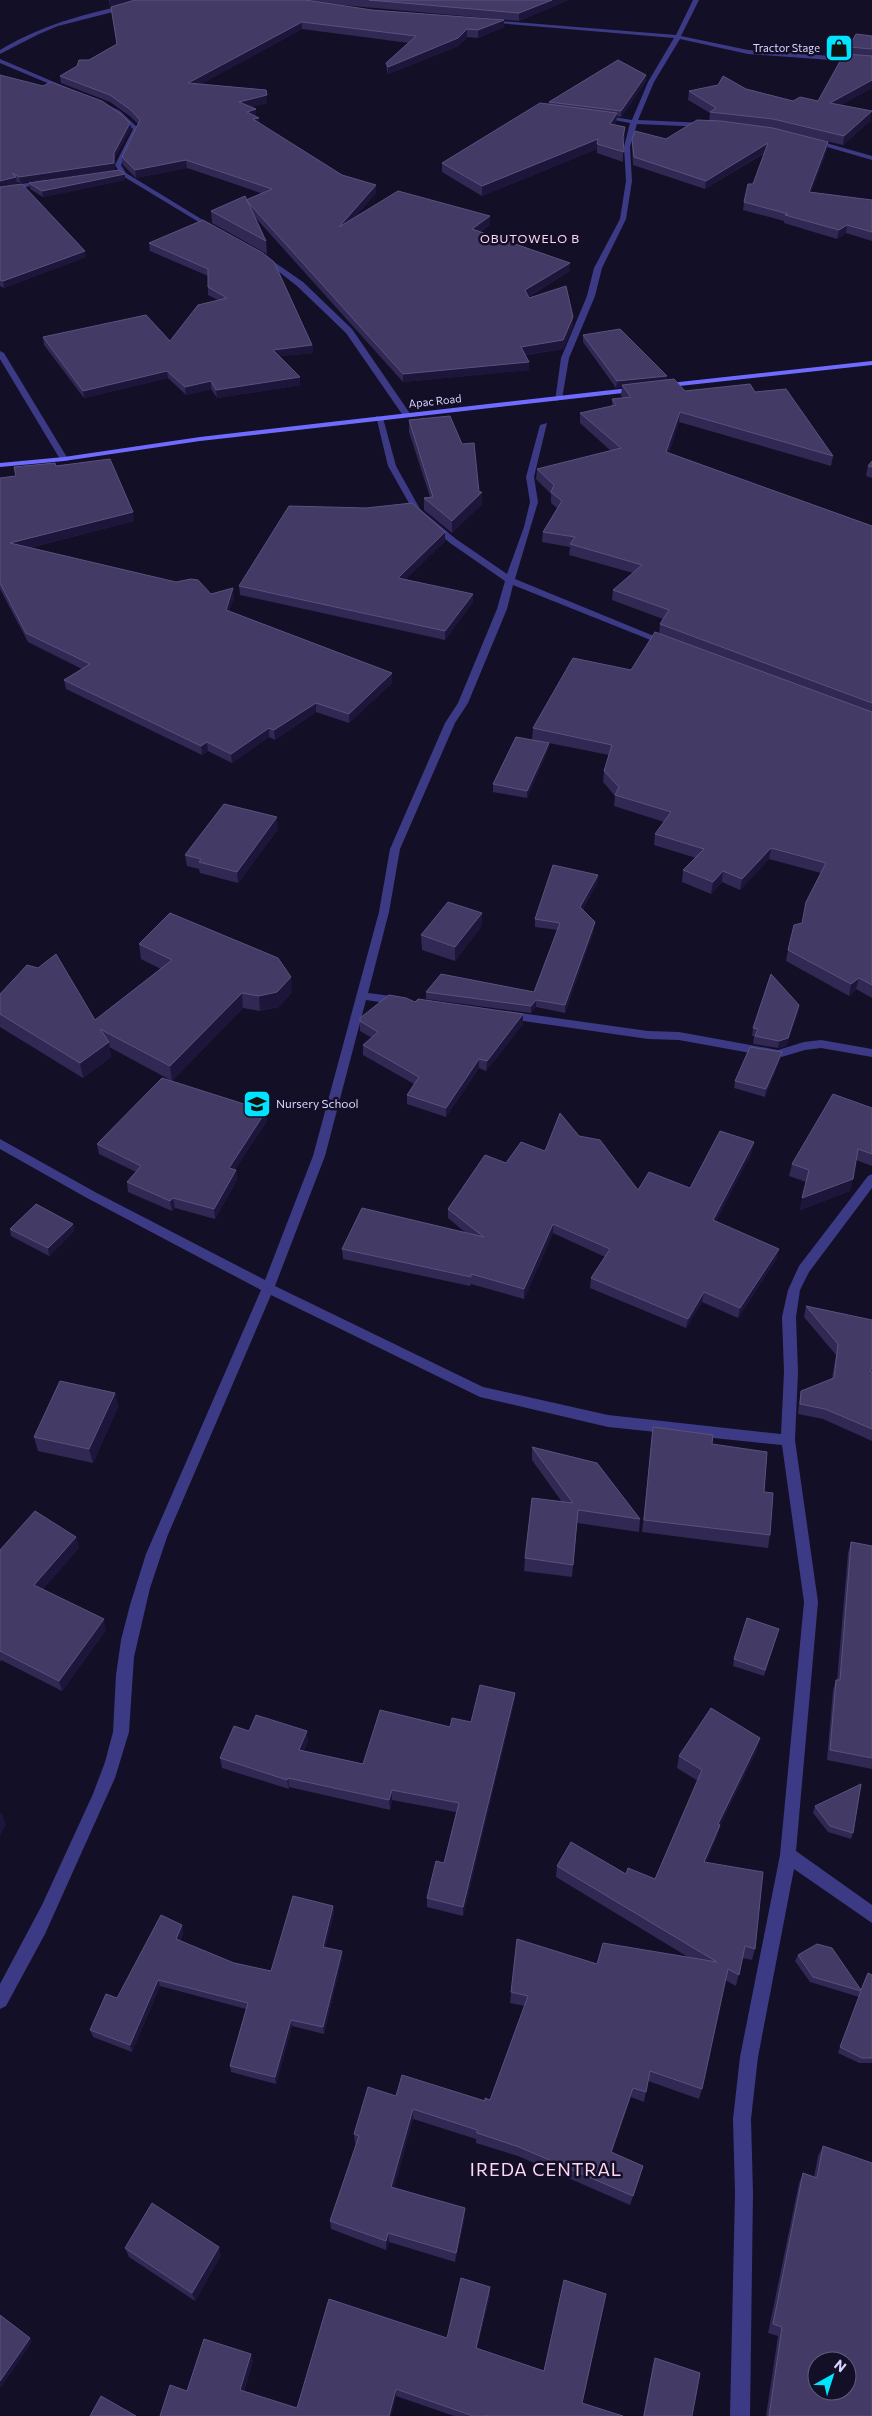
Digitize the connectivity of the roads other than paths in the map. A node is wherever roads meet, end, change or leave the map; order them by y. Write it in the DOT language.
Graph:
graph roads {
  1 [pos="158,0"];
  2 [pos="696,0"];
  3 [pos="476,21"];
  4 [pos="678,37"];
  5 [pos="0,52"];
  6 [pos="0,61"];
  7 [pos="872,61"];
  8 [pos="76,93"];
  9 [pos="85,96"];
  10 [pos="594,117"];
  11 [pos="634,122"];
  12 [pos="710,125"];
  13 [pos="803,138"];
  14 [pos="872,158"];
  15 [pos="122,172"];
  16 [pos="113,173"];
  17 [pos="52,181"];
  18 [pos="0,190"];
  19 [pos="225,235"];
  20 [pos="258,254"];
  21 [pos="0,354"];
  22 [pos="872,363"];
  23 [pos="655,387"];
  24 [pos="645,388"];
  25 [pos="558,399"];
  26 [pos="407,415"];
  27 [pos="379,418"];
  28 [pos="544,425"];
  29 [pos="64,459"];
  30 [pos="0,465"];
  31 [pos="511,581"];
  32 [pos="677,647"];
  33 [pos="362,996"];
  34 [pos="409,1002"];
  35 [pos="494,1014"];
  36 [pos="872,1053"];
  37 [pos="0,1143"];
  38 [pos="872,1179"];
  39 [pos="268,1288"];
  40 [pos="788,1440"];
  41 [pos="788,1855"];
  42 [pos="872,1915"];
  43 [pos="0,2000"];
  44 [pos="740,2416"];
  1 -- 5 [label="street"];
  2 -- 4 [label="street"];
  3 -- 4 [label="street"];
  4 -- 7 [label="street"];
  4 -- 11 [label="street"];
  6 -- 8 [label="street"];
  9 -- 15 [label="street"];
  10 -- 11 [label="street"];
  11 -- 12 [label="street"];
  11 -- 25 [label="street"];
  13 -- 14 [label="street"];
  15 -- 16 [label="street"];
  15 -- 19 [label="street"];
  17 -- 18 [label="street"];
  20 -- 26 [label="street"];
  21 -- 29 [label="street"];
  22 -- 23 [label="main road"];
  24 -- 25 [label="main road, Apac Road"];
  25 -- 26 [label="main road, Apac Road"];
  26 -- 27 [label="main road, Apac Road"];
  27 -- 29 [label="main road, Apac Road"];
  27 -- 31 [label="street"];
  28 -- 31 [label="street"];
  29 -- 30 [label="main road, Apac Road"];
  31 -- 32 [label="street"];
  31 -- 33 [label="street"];
  33 -- 34 [label="street"];
  33 -- 39 [label="street"];
  35 -- 36 [label="street"];
  37 -- 39 [label="street"];
  38 -- 40 [label="street"];
  39 -- 40 [label="street"];
  39 -- 43 [label="street"];
  40 -- 41 [label="street"];
  41 -- 42 [label="street"];
  41 -- 44 [label="street"];
}
